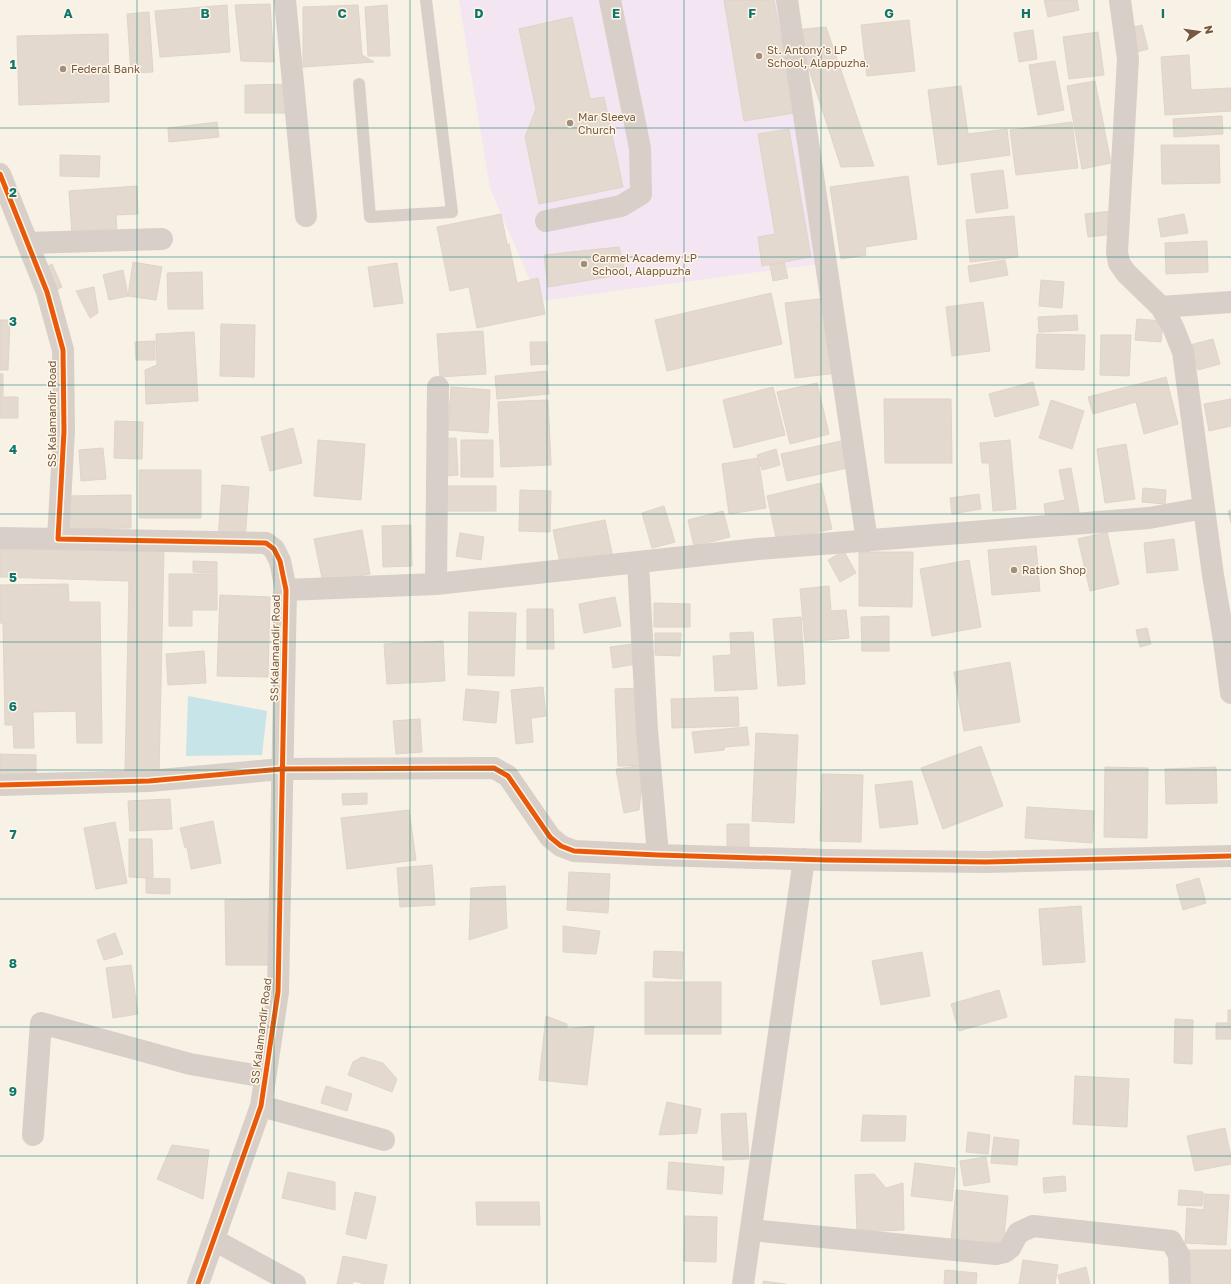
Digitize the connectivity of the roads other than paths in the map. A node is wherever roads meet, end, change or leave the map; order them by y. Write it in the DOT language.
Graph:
graph roads {
  1 [pos="285,0"];
  2 [pos="426,0"];
  3 [pos="610,0"];
  4 [pos="787,0"];
  5 [pos="1120,0"];
  6 [pos="359,84"];
  7 [pos="0,174"];
  8 [pos="306,216"];
  9 [pos="546,221"];
  10 [pos="162,239"];
  11 [pos="28,243"];
  12 [pos="1231,302"];
  13 [pos="1161,307"];
  14 [pos="438,387"];
  15 [pos="1204,508"];
  16 [pos="0,538"];
  17 [pos="58,539"];
  18 [pos="867,540"];
  19 [pos="638,563"];
  20 [pos="1222,571"];
  21 [pos="436,584"];
  22 [pos="286,590"];
  23 [pos="1231,693"];
  24 [pos="282,769"];
  25 [pos="0,785"];
  26 [pos="658,855"];
  27 [pos="1231,856"];
  28 [pos="804,859"];
  29 [pos="265,1077"];
  30 [pos="261,1106"];
  31 [pos="33,1135"];
  32 [pos="384,1140"];
  33 [pos="751,1230"];
  34 [pos="214,1240"];
  35 [pos="198,1284"];
  36 [pos="295,1284"];
  37 [pos="743,1284"];
  38 [pos="1180,1284"];
  1 -- 8 [label="street"];
  2 -- 6 [label="lane"];
  3 -- 9 [label="street"];
  4 -- 18 [label="street"];
  5 -- 13 [label="street"];
  7 -- 11 [label="street, SS Kalamandir Road"];
  10 -- 11 [label="street"];
  11 -- 17 [label="street, SS Kalamandir Road"];
  12 -- 13 [label="street"];
  13 -- 15 [label="street"];
  14 -- 21 [label="street"];
  15 -- 18 [label="street"];
  15 -- 20 [label="street"];
  16 -- 17 [label="street"];
  17 -- 22 [label="street, SS Kalamandir Road"];
  18 -- 19 [label="street"];
  19 -- 21 [label="street"];
  19 -- 26 [label="street"];
  20 -- 23 [label="street"];
  21 -- 22 [label="street"];
  22 -- 24 [label="street, SS Kalamandir Road"];
  24 -- 25 [label="street"];
  24 -- 26 [label="street"];
  24 -- 29 [label="street, SS Kalamandir Road"];
  26 -- 28 [label="street"];
  27 -- 28 [label="street"];
  28 -- 33 [label="street"];
  29 -- 30 [label="street, SS Kalamandir Road"];
  29 -- 31 [label="street"];
  30 -- 32 [label="street"];
  30 -- 34 [label="street, SS Kalamandir Road"];
  33 -- 37 [label="street"];
  33 -- 38 [label="street"];
  34 -- 35 [label="street, SS Kalamandir Road"];
  34 -- 36 [label="street"];
}
